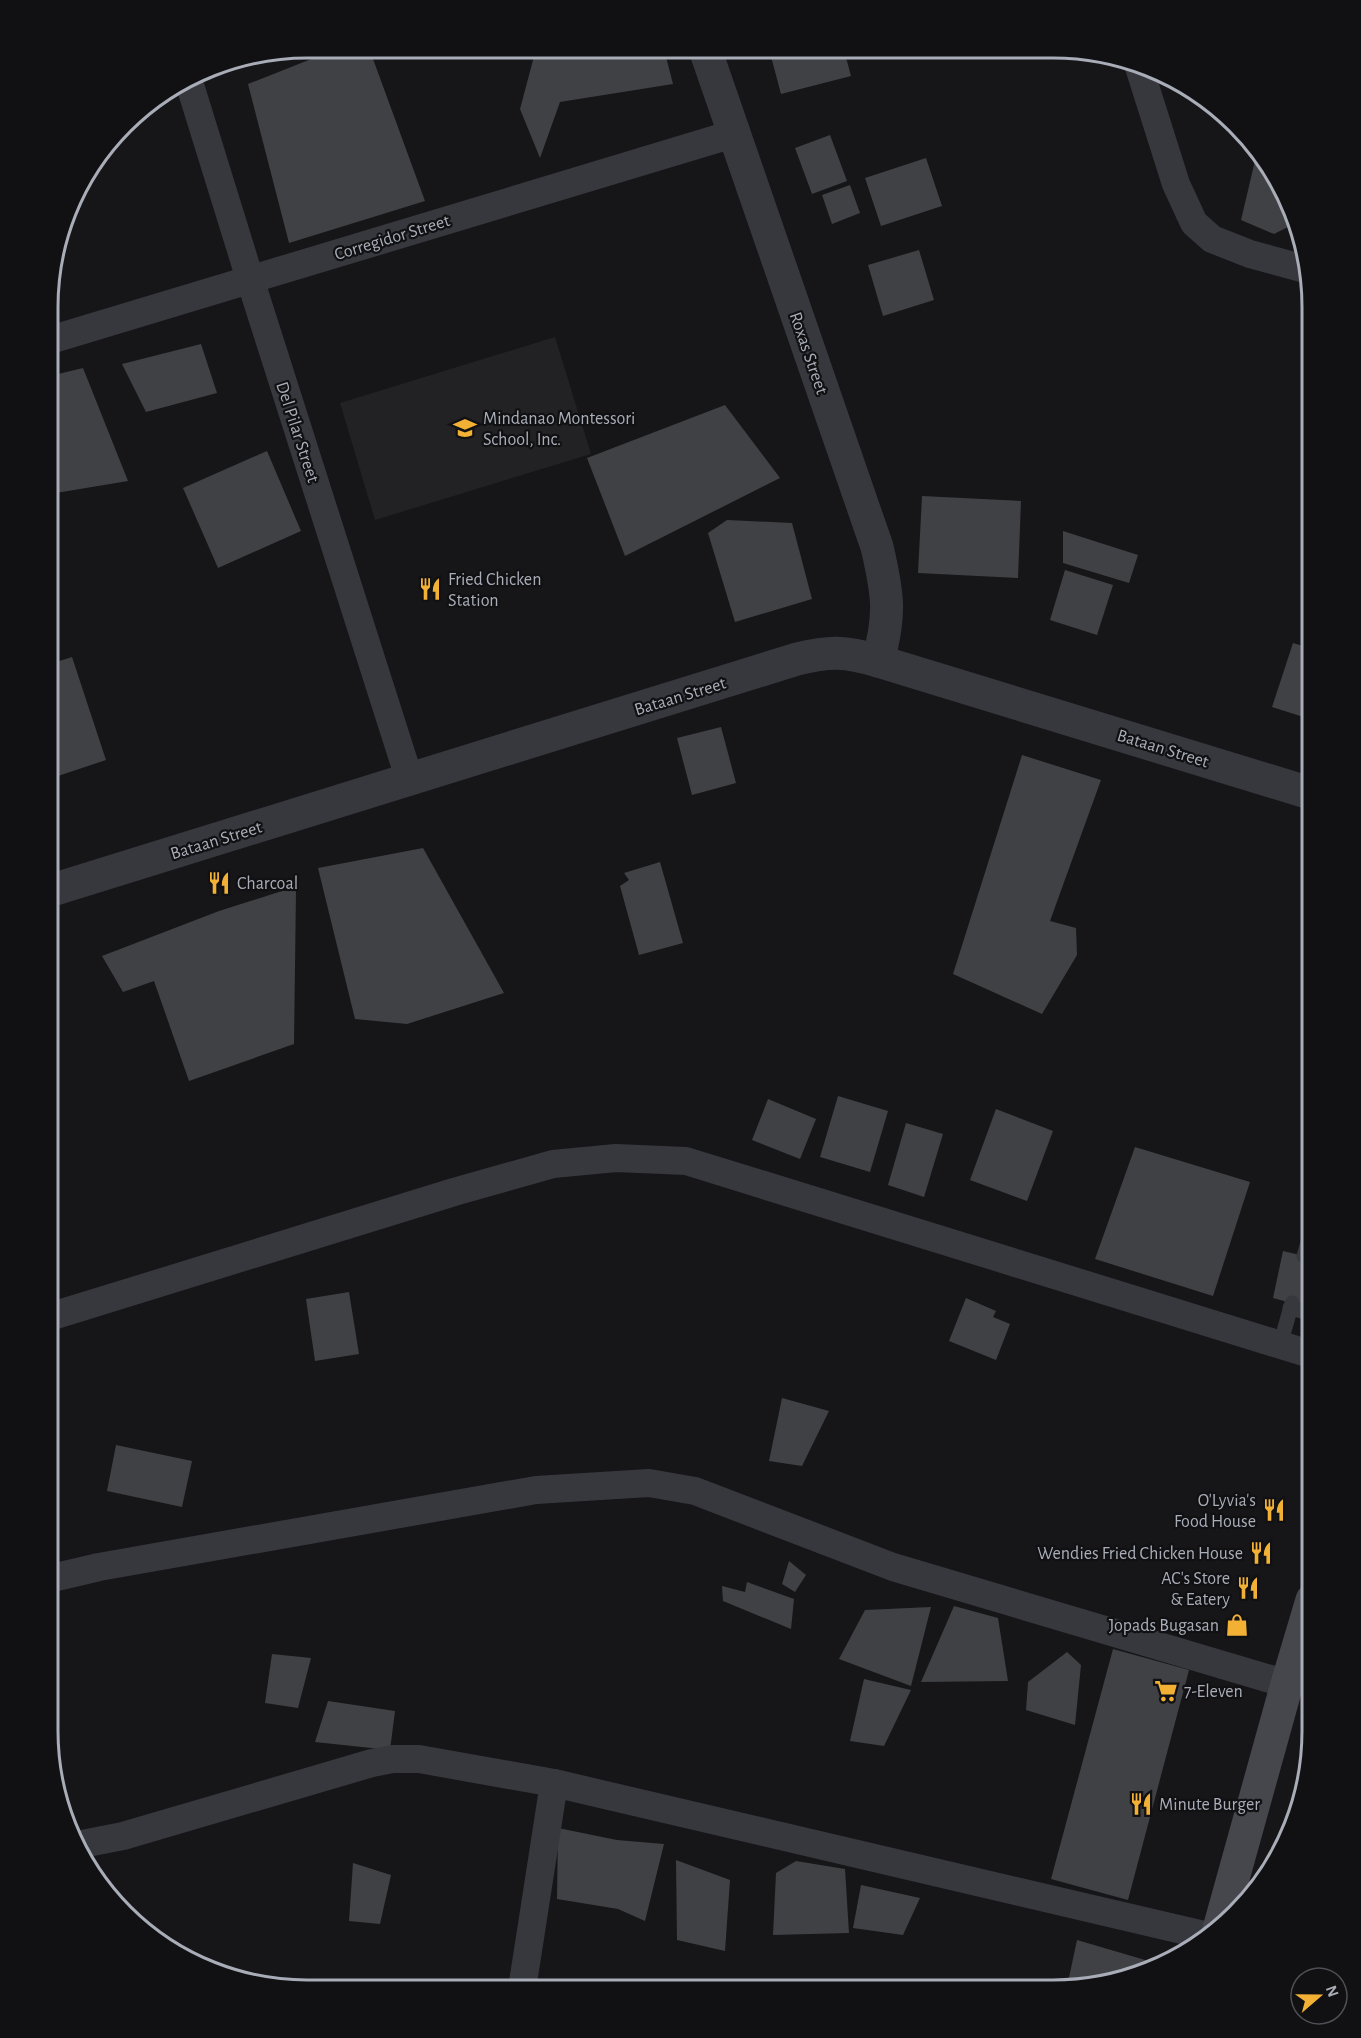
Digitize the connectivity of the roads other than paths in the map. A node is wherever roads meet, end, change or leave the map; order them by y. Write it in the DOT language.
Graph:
graph roads {
  1 [pos="708,58"];
  2 [pos="1141,74"];
  3 [pos="191,88"];
  4 [pos="733,134"];
  5 [pos="1299,267"];
  6 [pos="249,279"];
  7 [pos="58,338"];
  8 [pos="878,661"];
  9 [pos="410,781"];
  10 [pos="1302,791"];
  11 [pos="58,888"];
  12 [pos="1302,1310"];
  13 [pos="58,1314"];
  14 [pos="1280,1345"];
  15 [pos="1302,1352"];
  16 [pos="58,1577"];
  17 [pos="1302,1634"];
  18 [pos="1287,1684"];
  19 [pos="554,1782"];
  20 [pos="85,1843"];
  21 [pos="1223,1913"];
  22 [pos="1198,1934"];
  23 [pos="523,1980"];
  1 -- 4 [label="street, Roxas Street"];
  2 -- 5 [label="street"];
  3 -- 6 [label="street, Del Pilar Street"];
  4 -- 6 [label="street, Corregidor Street"];
  4 -- 8 [label="street, Roxas Street"];
  6 -- 7 [label="street, Corregidor Street"];
  6 -- 9 [label="street, Del Pilar Street"];
  8 -- 9 [label="street, Bataan Street"];
  8 -- 10 [label="street, Bataan Street"];
  9 -- 11 [label="street, Bataan Street"];
  12 -- 14 [label="lane"];
  13 -- 14 [label="street"];
  14 -- 15 [label="street"];
  16 -- 18 [label="street"];
  17 -- 18 [label="main road"];
  18 -- 21 [label="main road"];
  19 -- 20 [label="street"];
  19 -- 22 [label="street"];
  19 -- 23 [label="street"];
}
